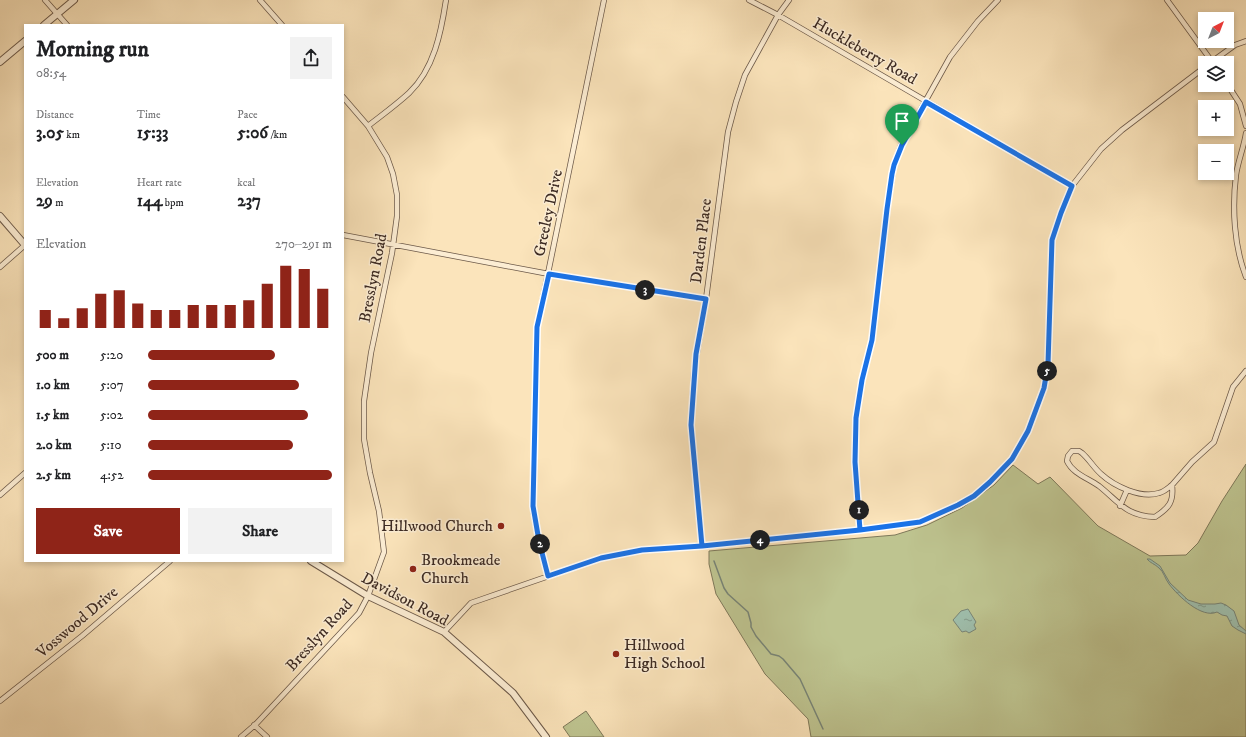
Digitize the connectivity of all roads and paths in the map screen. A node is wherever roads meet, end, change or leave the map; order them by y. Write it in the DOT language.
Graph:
graph roads {
  1 [pos="45,0"];
  2 [pos="74,0"];
  3 [pos="260,0"];
  4 [pos="446,0"];
  5 [pos="604,0"];
  6 [pos="750,0"];
  7 [pos="789,0"];
  8 [pos="998,0"];
  9 [pos="1167,0"];
  10 [pos="57,14"];
  11 [pos="778,16"];
  12 [pos="45,24"];
  13 [pos="66,24"];
  14 [pos="281,24"];
  15 [pos="1246,41"];
  16 [pos="24,42"];
  17 [pos="1208,56"];
  18 [pos="1220,56"];
  19 [pos="0,62"];
  20 [pos="1198,72"];
  21 [pos="1232,92"];
  22 [pos="344,98"];
  23 [pos="926,102"];
  24 [pos="368,126"];
  25 [pos="1246,126"];
  26 [pos="1246,133"];
  27 [pos="1072,186"];
  28 [pos="0,216"];
  29 [pos="344,235"];
  30 [pos="24,244"];
  31 [pos="392,245"];
  32 [pos="24,246"];
  33 [pos="0,267"];
  34 [pos="549,274"];
  35 [pos="1246,277"];
  36 [pos="706,299"];
  37 [pos="1246,371"];
  38 [pos="24,474"];
  39 [pos="1172,485"];
  40 [pos="1127,490"];
  41 [pos="0,495"];
  42 [pos="1120,506"];
  43 [pos="860,530"];
  44 [pos="702,546"];
  45 [pos="169,562"];
  46 [pos="313,562"];
  47 [pos="548,576"];
  48 [pos="368,596"];
  49 [pos="444,632"];
  50 [pos="0,701"];
  51 [pos="254,725"];
  52 [pos="241,737"];
  53 [pos="267,737"];
  54 [pos="546,737"];
  1 -- 10 [label="street"];
  2 -- 10 [label="street"];
  3 -- 14 [label="street"];
  4 -- 24 [label="street"];
  5 -- 34 [label="street, Greeley Drive"];
  6 -- 11 [label="street, Huckleberry Road"];
  7 -- 11 [label="street, Darden Place"];
  8 -- 23 [label="street"];
  9 -- 17 [label="street"];
  10 -- 12 [label="street"];
  10 -- 13 [label="street"];
  11 -- 23 [label="street, Huckleberry Road"];
  11 -- 36 [label="street, Darden Place"];
  15 -- 18 [label="street"];
  16 -- 19 [label="street"];
  20 -- 27 [label="street"];
  21 -- 25 [label="street"];
  22 -- 24 [label="street, Bresslyn Road"];
  23 -- 27 [label="street, Huckleberry Road"];
  23 -- 43 [label="street"];
  24 -- 31 [label="street, Bresslyn Road"];
  26 -- 35 [label="street"];
  27 -- 43 [label="street"];
  28 -- 30 [label="street"];
  29 -- 31 [label="street"];
  31 -- 34 [label="street"];
  31 -- 48 [label="street, Bresslyn Road"];
  32 -- 33 [label="street"];
  34 -- 36 [label="street"];
  34 -- 47 [label="street, Greeley Drive"];
  36 -- 44 [label="street, Darden Place"];
  37 -- 39 [label="street"];
  38 -- 41 [label="street"];
  39 -- 40 [label="street"];
  39 -- 42 [label="street"];
  40 -- 42 [label="street"];
  40 -- 42 [label="street"];
  43 -- 44 [label="street"];
  44 -- 47 [label="street"];
  45 -- 50 [label="street, Vosswood Drive"];
  46 -- 48 [label="street, Davidson Road"];
  47 -- 49 [label="street"];
  48 -- 49 [label="street, Davidson Road"];
  48 -- 51 [label="street, Bresslyn Road"];
  49 -- 54 [label="street, Davidson Road"];
  51 -- 52 [label="street, Bresslyn Road"];
  51 -- 53 [label="street"];
}
